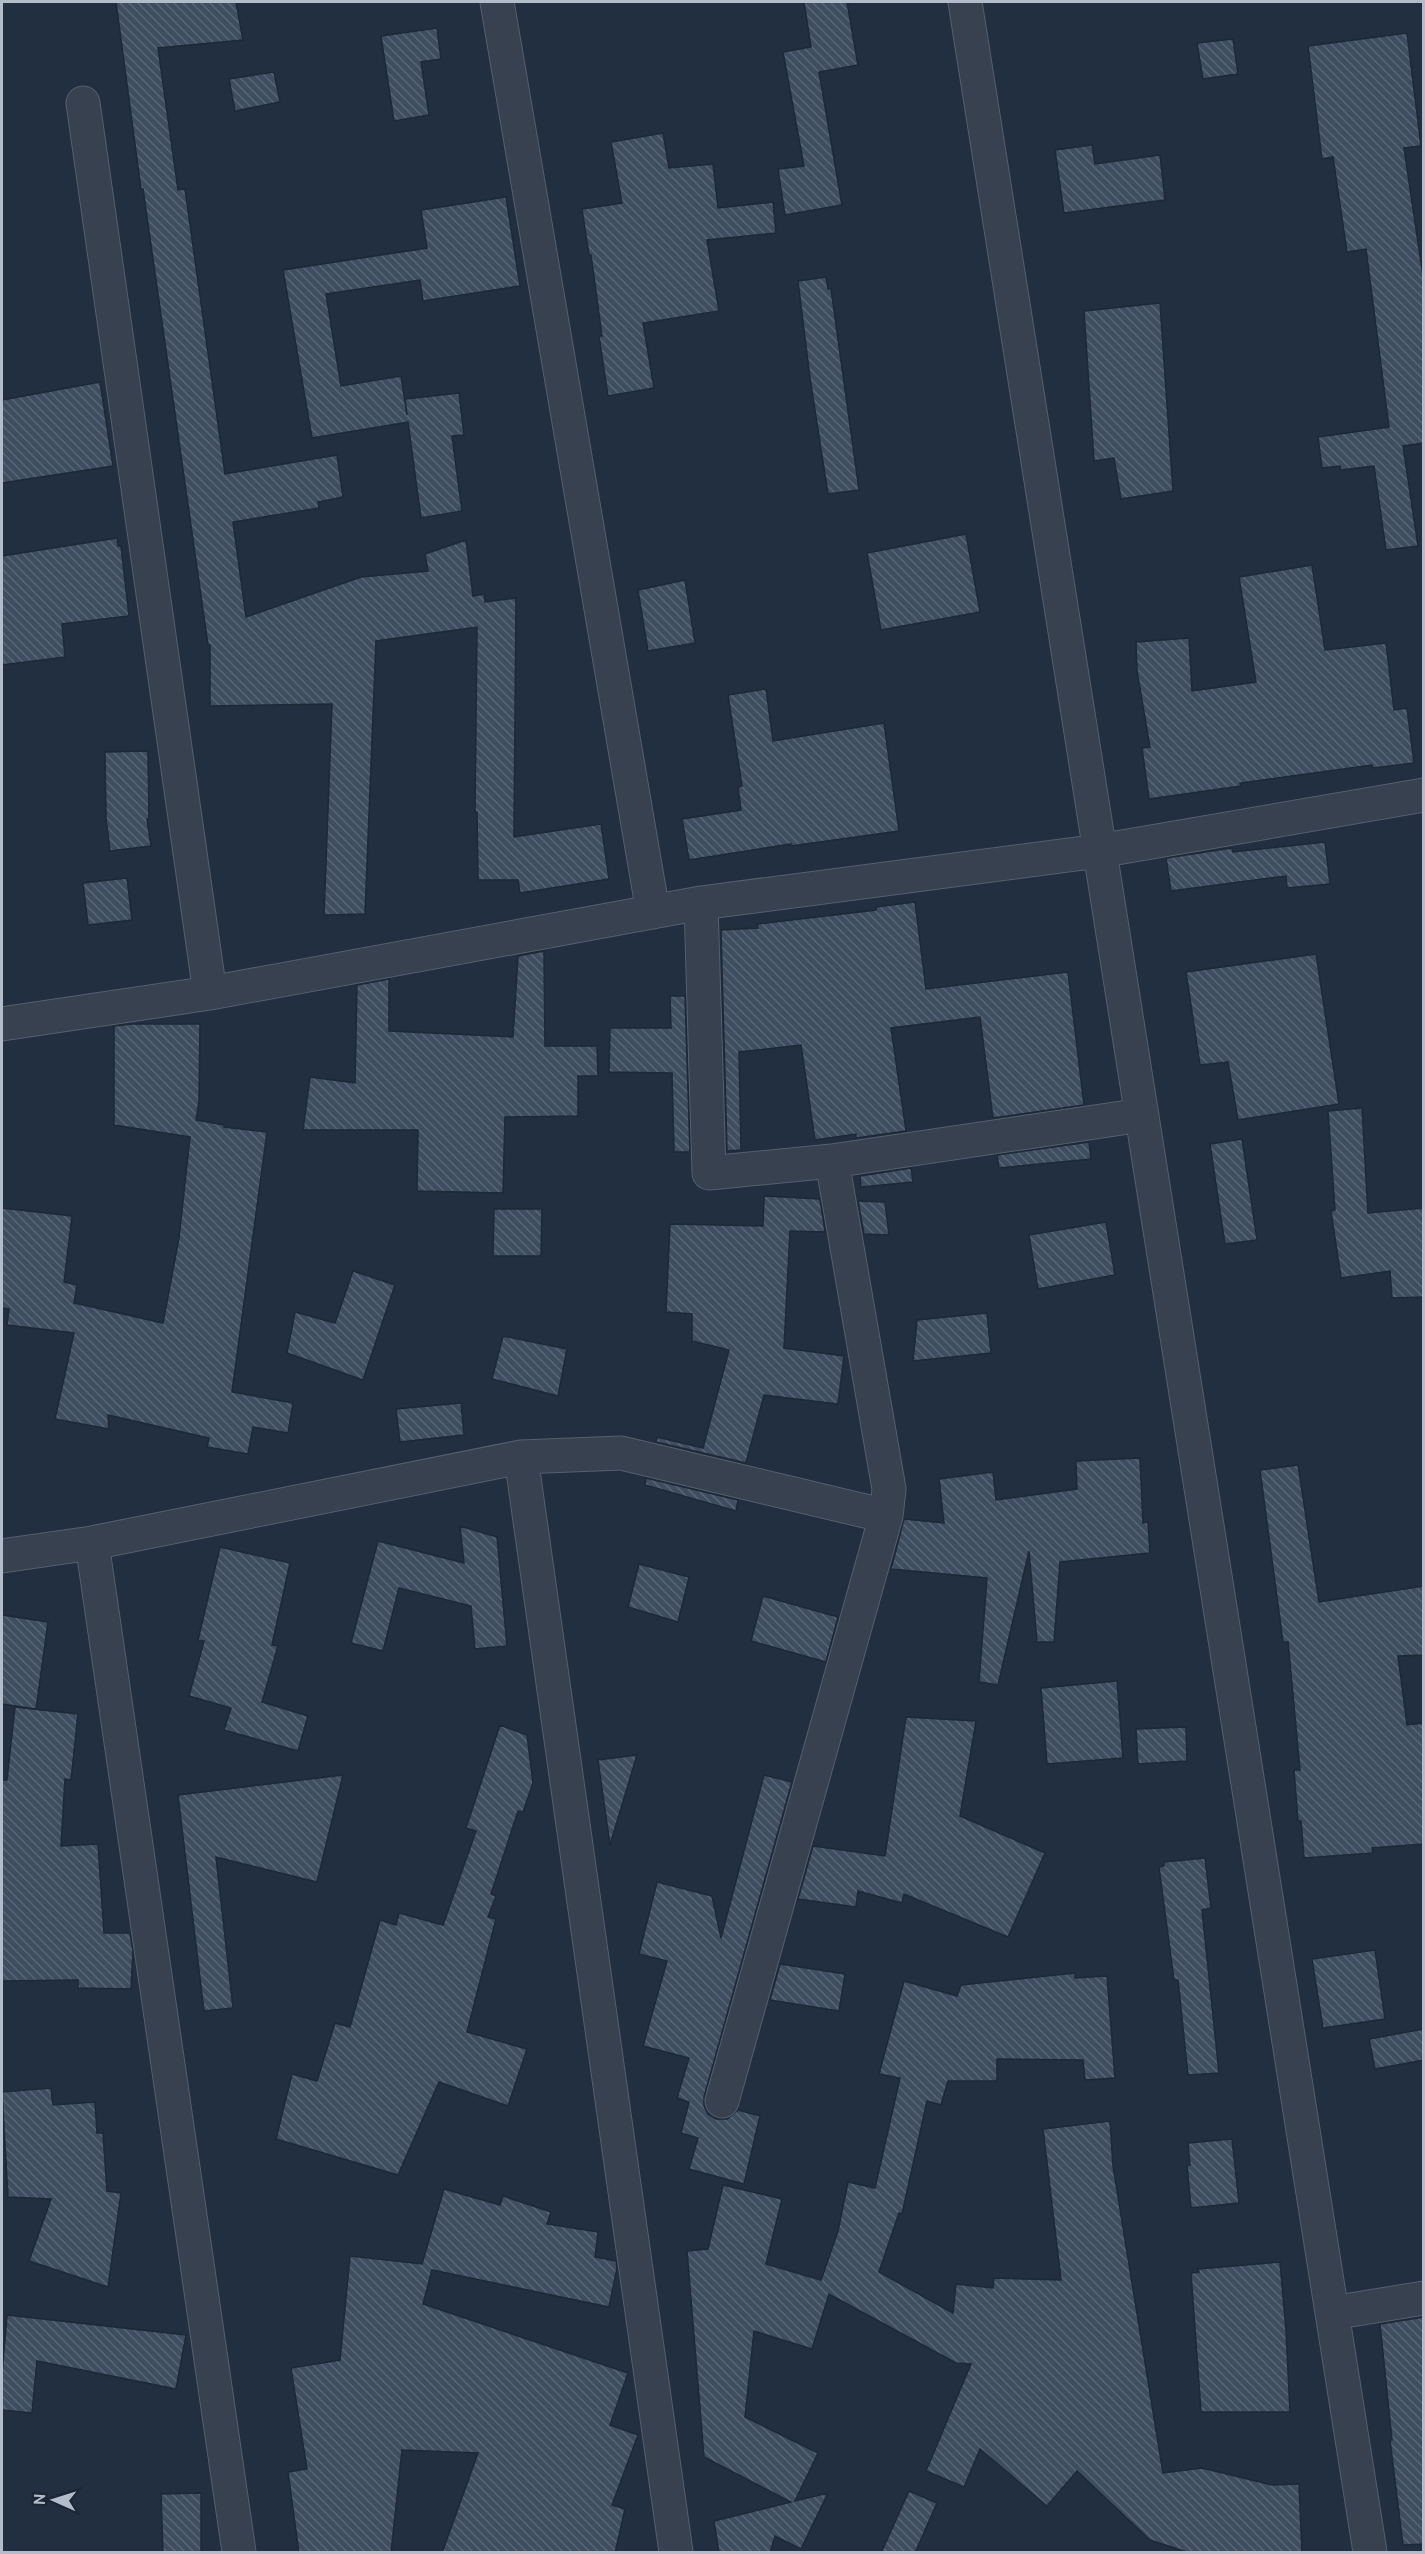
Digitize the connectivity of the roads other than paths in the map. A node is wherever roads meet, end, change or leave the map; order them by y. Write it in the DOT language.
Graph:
graph roads {
  1 [pos="497,2"];
  2 [pos="965,2"];
  3 [pos="83,103"];
  4 [pos="1424,795"];
  5 [pos="1099,851"];
  6 [pos="701,903"];
  7 [pos="653,912"];
  8 [pos="210,993"];
  9 [pos="2,1024"];
  10 [pos="1142,1115"];
  11 [pos="832,1161"];
  12 [pos="520,1457"];
  13 [pos="886,1516"];
  14 [pos="92,1544"];
  15 [pos="2,1556"];
  16 [pos="722,2101"];
  17 [pos="1424,2298"];
  18 [pos="1332,2313"];
  19 [pos="239,2553"];
  20 [pos="676,2553"];
  21 [pos="1370,2553"];
  1 -- 7 [label="street"];
  2 -- 5 [label="street"];
  3 -- 8 [label="street"];
  4 -- 5 [label="street"];
  5 -- 6 [label="street"];
  5 -- 10 [label="street"];
  6 -- 7 [label="street"];
  6 -- 11 [label="street"];
  7 -- 8 [label="street"];
  8 -- 9 [label="street"];
  10 -- 11 [label="street"];
  10 -- 18 [label="street"];
  11 -- 13 [label="street"];
  12 -- 13 [label="street"];
  12 -- 14 [label="street"];
  12 -- 20 [label="street"];
  13 -- 16 [label="street"];
  14 -- 15 [label="street"];
  14 -- 19 [label="street"];
  17 -- 18 [label="street"];
  18 -- 21 [label="street"];
}
